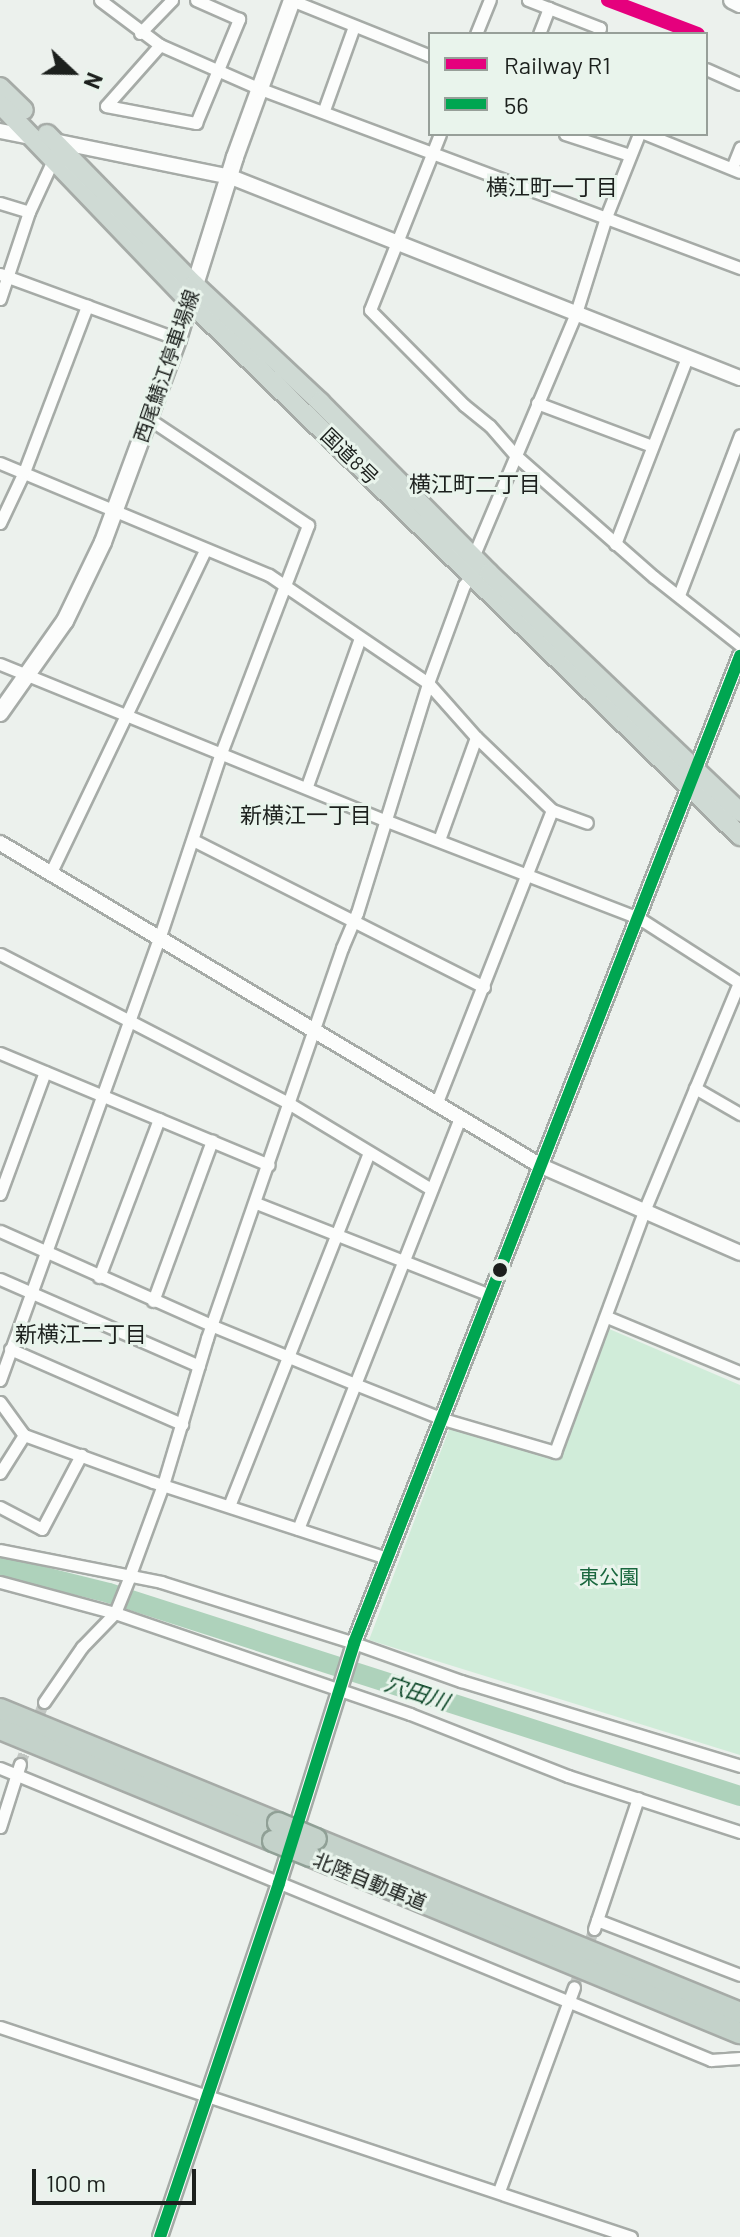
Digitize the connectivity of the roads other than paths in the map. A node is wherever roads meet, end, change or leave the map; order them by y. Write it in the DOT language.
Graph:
graph roads {
  1 [pos="100,0"];
  2 [pos="172,0"];
  3 [pos="196,0"];
  4 [pos="292,0"];
  5 [pos="490,0"];
  6 [pos="528,0"];
  7 [pos="732,0"];
  8 [pos="740,4"];
  9 [pos="549,8"];
  10 [pos="354,26"];
  11 [pos="477,32"];
  12 [pos="540,32"];
  13 [pos="599,32"];
  14 [pos="140,33"];
  15 [pos="160,45"];
  16 [pos="428,55"];
  17 [pos="216,70"];
  18 [pos="708,70"];
  19 [pos="740,84"];
  20 [pos="0,87"];
  21 [pos="258,88"];
  22 [pos="0,104"];
  23 [pos="324,110"];
  24 [pos="0,131"];
  25 [pos="439,136"];
  26 [pos="571,136"];
  27 [pos="638,136"];
  28 [pos="651,136"];
  29 [pos="48,146"];
  30 [pos="740,148"];
  31 [pos="434,153"];
  32 [pos="630,155"];
  33 [pos="736,170"];
  34 [pos="231,177"];
  35 [pos="0,203"];
  36 [pos="29,212"];
  37 [pos="606,217"];
  38 [pos="397,244"];
  39 [pos="740,268"];
  40 [pos="3,276"];
  41 [pos="192,293"];
  42 [pos="0,299"];
  43 [pos="87,306"];
  44 [pos="576,313"];
  45 [pos="178,339"];
  46 [pos="687,357"];
  47 [pos="740,378"];
  48 [pos="537,403"];
  49 [pos="149,419"];
  50 [pos="740,435"];
  51 [pos="652,446"];
  52 [pos="515,455"];
  53 [pos="0,463"];
  54 [pos="24,472"];
  55 [pos="116,508"];
  56 [pos="0,523"];
  57 [pos="615,544"];
  58 [pos="205,550"];
  59 [pos="473,566"];
  60 [pos="285,585"];
  61 [pos="679,595"];
  62 [pos="360,638"];
  63 [pos="740,645"];
  64 [pos="740,656"];
  65 [pos="0,664"];
  66 [pos="26,678"];
  67 [pos="428,683"];
  68 [pos="0,713"];
  69 [pos="128,715"];
  70 [pos="476,737"];
  71 [pos="221,753"];
  72 [pos="695,770"];
  73 [pos="307,786"];
  74 [pos="688,788"];
  75 [pos="552,810"];
  76 [pos="740,812"];
  77 [pos="387,821"];
  78 [pos="587,823"];
  79 [pos="740,836"];
  80 [pos="193,840"];
  81 [pos="439,840"];
  82 [pos="0,843"];
  83 [pos="528,872"];
  84 [pos="50,874"];
  85 [pos="639,918"];
  86 [pos="353,923"];
  87 [pos="159,939"];
  88 [pos="0,954"];
  89 [pos="740,983"];
  90 [pos="484,987"];
  91 [pos="128,1020"];
  92 [pos="314,1032"];
  93 [pos="0,1053"];
  94 [pos="45,1072"];
  95 [pos="695,1088"];
  96 [pos="102,1094"];
  97 [pos="290,1104"];
  98 [pos="436,1105"];
  99 [pos="740,1114"];
  100 [pos="159,1119"];
  101 [pos="459,1120"];
  102 [pos="212,1141"];
  103 [pos="369,1153"];
  104 [pos="269,1165"];
  105 [pos="541,1166"];
  106 [pos="431,1189"];
  107 [pos="0,1194"];
  108 [pos="256,1203"];
  109 [pos="644,1211"];
  110 [pos="0,1231"];
  111 [pos="337,1234"];
  112 [pos="45,1251"];
  113 [pos="740,1253"];
  114 [pos="403,1261"];
  115 [pos="99,1277"];
  116 [pos="0,1279"];
  117 [pos="32,1292"];
  118 [pos="490,1295"];
  119 [pos="153,1301"];
  120 [pos="607,1317"];
  121 [pos="213,1326"];
  122 [pos="10,1349"];
  123 [pos="288,1358"];
  124 [pos="199,1366"];
  125 [pos="740,1372"];
  126 [pos="0,1380"];
  127 [pos="355,1384"];
  128 [pos="0,1402"];
  129 [pos="443,1419"];
  130 [pos="182,1424"];
  131 [pos="24,1435"];
  132 [pos="81,1455"];
  133 [pos="0,1473"];
  134 [pos="163,1485"];
  135 [pos="229,1506"];
  136 [pos="0,1507"];
  137 [pos="298,1529"];
  138 [pos="0,1550"];
  139 [pos="387,1558"];
  140 [pos="128,1578"];
  141 [pos="0,1582"];
  142 [pos="116,1610"];
  143 [pos="354,1643"];
  144 [pos="339,1690"];
  145 [pos="44,1702"];
  146 [pos="0,1709"];
  147 [pos="0,1729"];
  148 [pos="740,1766"];
  149 [pos="0,1768"];
  150 [pos="18,1770"];
  151 [pos="638,1798"];
  152 [pos="0,1827"];
  153 [pos="276,1832"];
  154 [pos="740,1832"];
  155 [pos="279,1883"];
  156 [pos="740,1975"];
  157 [pos="574,1987"];
  158 [pos="569,2002"];
  159 [pos="738,2026"];
  160 [pos="0,2027"];
  161 [pos="740,2058"];
  162 [pos="208,2096"];
  163 [pos="499,2191"];
  164 [pos="160,2237"];
  165 [pos="631,2237"];
  1 -- 14 [label="street"];
  2 -- 14 [label="street"];
  3 -- 17 [label="street"];
  4 -- 10 [label="street"];
  4 -- 21 [label="main road, 西尾鯖江停車場線"];
  5 -- 11 [label="street"];
  6 -- 9 [label="street"];
  7 -- 8 [label="main road"];
  9 -- 12 [label="street"];
  9 -- 13 [label="street"];
  10 -- 16 [label="street"];
  10 -- 23 [label="street"];
  14 -- 15 [label="street"];
  15 -- 17 [label="street"];
  15 -- 17 [label="street"];
  17 -- 21 [label="street"];
  18 -- 19 [label="street"];
  20 -- 29 [label="highway, 国道8号"];
  21 -- 23 [label="street"];
  21 -- 34 [label="main road, 西尾鯖江停車場線"];
  22 -- 29 [label="highway, 国道8号"];
  23 -- 31 [label="street"];
  24 -- 29 [label="street"];
  25 -- 31 [label="street"];
  26 -- 32 [label="street"];
  27 -- 32 [label="street"];
  28 -- 33 [label="street"];
  29 -- 34 [label="street"];
  29 -- 36 [label="street"];
  29 -- 41 [label="highway, 国道8号"];
  30 -- 33 [label="street"];
  31 -- 37 [label="street"];
  31 -- 38 [label="street"];
  32 -- 37 [label="street"];
  34 -- 38 [label="street"];
  34 -- 41 [label="main road, 西尾鯖江停車場線"];
  35 -- 36 [label="street"];
  36 -- 40 [label="street"];
  37 -- 39 [label="street"];
  37 -- 44 [label="street"];
  38 -- 44 [label="street"];
  38 -- 52 [label="street"];
  40 -- 42 [label="street"];
  40 -- 43 [label="street"];
  41 -- 45 [label="main road, 西尾鯖江停車場線"];
  41 -- 59 [label="highway, 国道8号"];
  43 -- 45 [label="street"];
  43 -- 54 [label="street"];
  44 -- 46 [label="street"];
  44 -- 48 [label="street"];
  45 -- 49 [label="main road, 西尾鯖江停車場線"];
  46 -- 47 [label="street"];
  46 -- 51 [label="street"];
  48 -- 51 [label="street"];
  48 -- 52 [label="street"];
  49 -- 55 [label="main road, 西尾鯖江停車場線"];
  49 -- 60 [label="street"];
  50 -- 61 [label="street"];
  51 -- 57 [label="street"];
  52 -- 57 [label="street"];
  52 -- 59 [label="street"];
  53 -- 54 [label="street"];
  54 -- 55 [label="street"];
  54 -- 56 [label="street"];
  55 -- 58 [label="street"];
  55 -- 66 [label="main road, 西尾鯖江停車場線"];
  57 -- 61 [label="street"];
  58 -- 60 [label="street"];
  58 -- 69 [label="street"];
  59 -- 67 [label="street"];
  59 -- 72 [label="highway, 国道8号"];
  59 -- 74 [label="highway, 国道8号"];
  60 -- 62 [label="street"];
  60 -- 71 [label="street"];
  61 -- 63 [label="street"];
  62 -- 67 [label="street"];
  62 -- 73 [label="street"];
  64 -- 72 [label="street"];
  65 -- 66 [label="street"];
  66 -- 68 [label="main road, 西尾鯖江停車場線"];
  66 -- 69 [label="street"];
  67 -- 70 [label="street"];
  67 -- 77 [label="street"];
  69 -- 71 [label="street"];
  69 -- 84 [label="street"];
  70 -- 75 [label="street"];
  70 -- 81 [label="street"];
  71 -- 73 [label="street"];
  71 -- 80 [label="street"];
  72 -- 74 [label="street"];
  72 -- 76 [label="highway, 国道8号"];
  73 -- 77 [label="street"];
  74 -- 79 [label="highway, 国道8号"];
  74 -- 85 [label="street"];
  75 -- 78 [label="street"];
  75 -- 83 [label="street"];
  77 -- 81 [label="street"];
  77 -- 86 [label="street"];
  80 -- 86 [label="street"];
  80 -- 87 [label="street"];
  81 -- 83 [label="street"];
  82 -- 84 [label="street"];
  83 -- 85 [label="street"];
  83 -- 90 [label="street"];
  84 -- 87 [label="street"];
  85 -- 89 [label="street"];
  85 -- 105 [label="street"];
  86 -- 90 [label="street"];
  86 -- 92 [label="street"];
  87 -- 91 [label="street"];
  87 -- 92 [label="street"];
  88 -- 91 [label="street"];
  89 -- 95 [label="street"];
  90 -- 98 [label="street"];
  91 -- 96 [label="street"];
  91 -- 97 [label="street"];
  92 -- 97 [label="street"];
  92 -- 98 [label="street"];
  93 -- 94 [label="street"];
  94 -- 96 [label="street"];
  94 -- 107 [label="street"];
  95 -- 99 [label="street"];
  95 -- 109 [label="street"];
  96 -- 100 [label="street"];
  96 -- 112 [label="street"];
  97 -- 103 [label="street"];
  97 -- 104 [label="street"];
  98 -- 101 [label="street"];
  100 -- 102 [label="street"];
  100 -- 115 [label="street"];
  101 -- 105 [label="street"];
  101 -- 106 [label="street"];
  102 -- 104 [label="street"];
  102 -- 119 [label="street"];
  103 -- 106 [label="street"];
  103 -- 111 [label="street"];
  104 -- 108 [label="street"];
  105 -- 109 [label="street"];
  105 -- 118 [label="street"];
  106 -- 114 [label="street"];
  108 -- 111 [label="street"];
  108 -- 121 [label="street"];
  109 -- 113 [label="street"];
  109 -- 120 [label="street"];
  110 -- 112 [label="street"];
  111 -- 114 [label="street"];
  111 -- 123 [label="street"];
  112 -- 115 [label="street"];
  112 -- 117 [label="street"];
  114 -- 118 [label="street"];
  114 -- 127 [label="street"];
  115 -- 119 [label="street"];
  116 -- 117 [label="street"];
  117 -- 122 [label="street"];
  117 -- 124 [label="street"];
  118 -- 129 [label="street"];
  119 -- 121 [label="street"];
  120 -- 125 [label="street"];
  120 -- 129 [label="street"];
  121 -- 123 [label="street"];
  121 -- 124 [label="street"];
  122 -- 126 [label="street"];
  122 -- 130 [label="street"];
  123 -- 127 [label="street"];
  123 -- 135 [label="street"];
  124 -- 130 [label="street"];
  127 -- 129 [label="street"];
  127 -- 137 [label="street"];
  128 -- 131 [label="street"];
  129 -- 139 [label="street"];
  130 -- 134 [label="street"];
  131 -- 132 [label="street"];
  131 -- 133 [label="street"];
  132 -- 134 [label="street"];
  132 -- 136 [label="street"];
  134 -- 135 [label="street"];
  134 -- 140 [label="street"];
  135 -- 137 [label="street"];
  137 -- 139 [label="street"];
  138 -- 140 [label="street"];
  139 -- 143 [label="street"];
  140 -- 142 [label="street"];
  140 -- 143 [label="street"];
  141 -- 142 [label="street"];
  142 -- 144 [label="street"];
  142 -- 145 [label="street"];
  143 -- 144 [label="street"];
  143 -- 148 [label="street"];
  144 -- 151 [label="street"];
  144 -- 155 [label="street"];
  146 -- 153 [label="highway, 北陸自動車道"];
  147 -- 153 [label="highway, 北陸自動車道"];
  149 -- 150 [label="street"];
  150 -- 152 [label="street"];
  150 -- 155 [label="street"];
  151 -- 154 [label="street"];
  151 -- 156 [label="street"];
  153 -- 159 [label="highway, 北陸自動車道, bridge"];
  155 -- 158 [label="street"];
  155 -- 162 [label="street"];
  157 -- 158 [label="street"];
  158 -- 161 [label="street"];
  158 -- 163 [label="street"];
  160 -- 162 [label="street"];
  162 -- 163 [label="street"];
  162 -- 164 [label="street"];
  163 -- 165 [label="street"];
}
